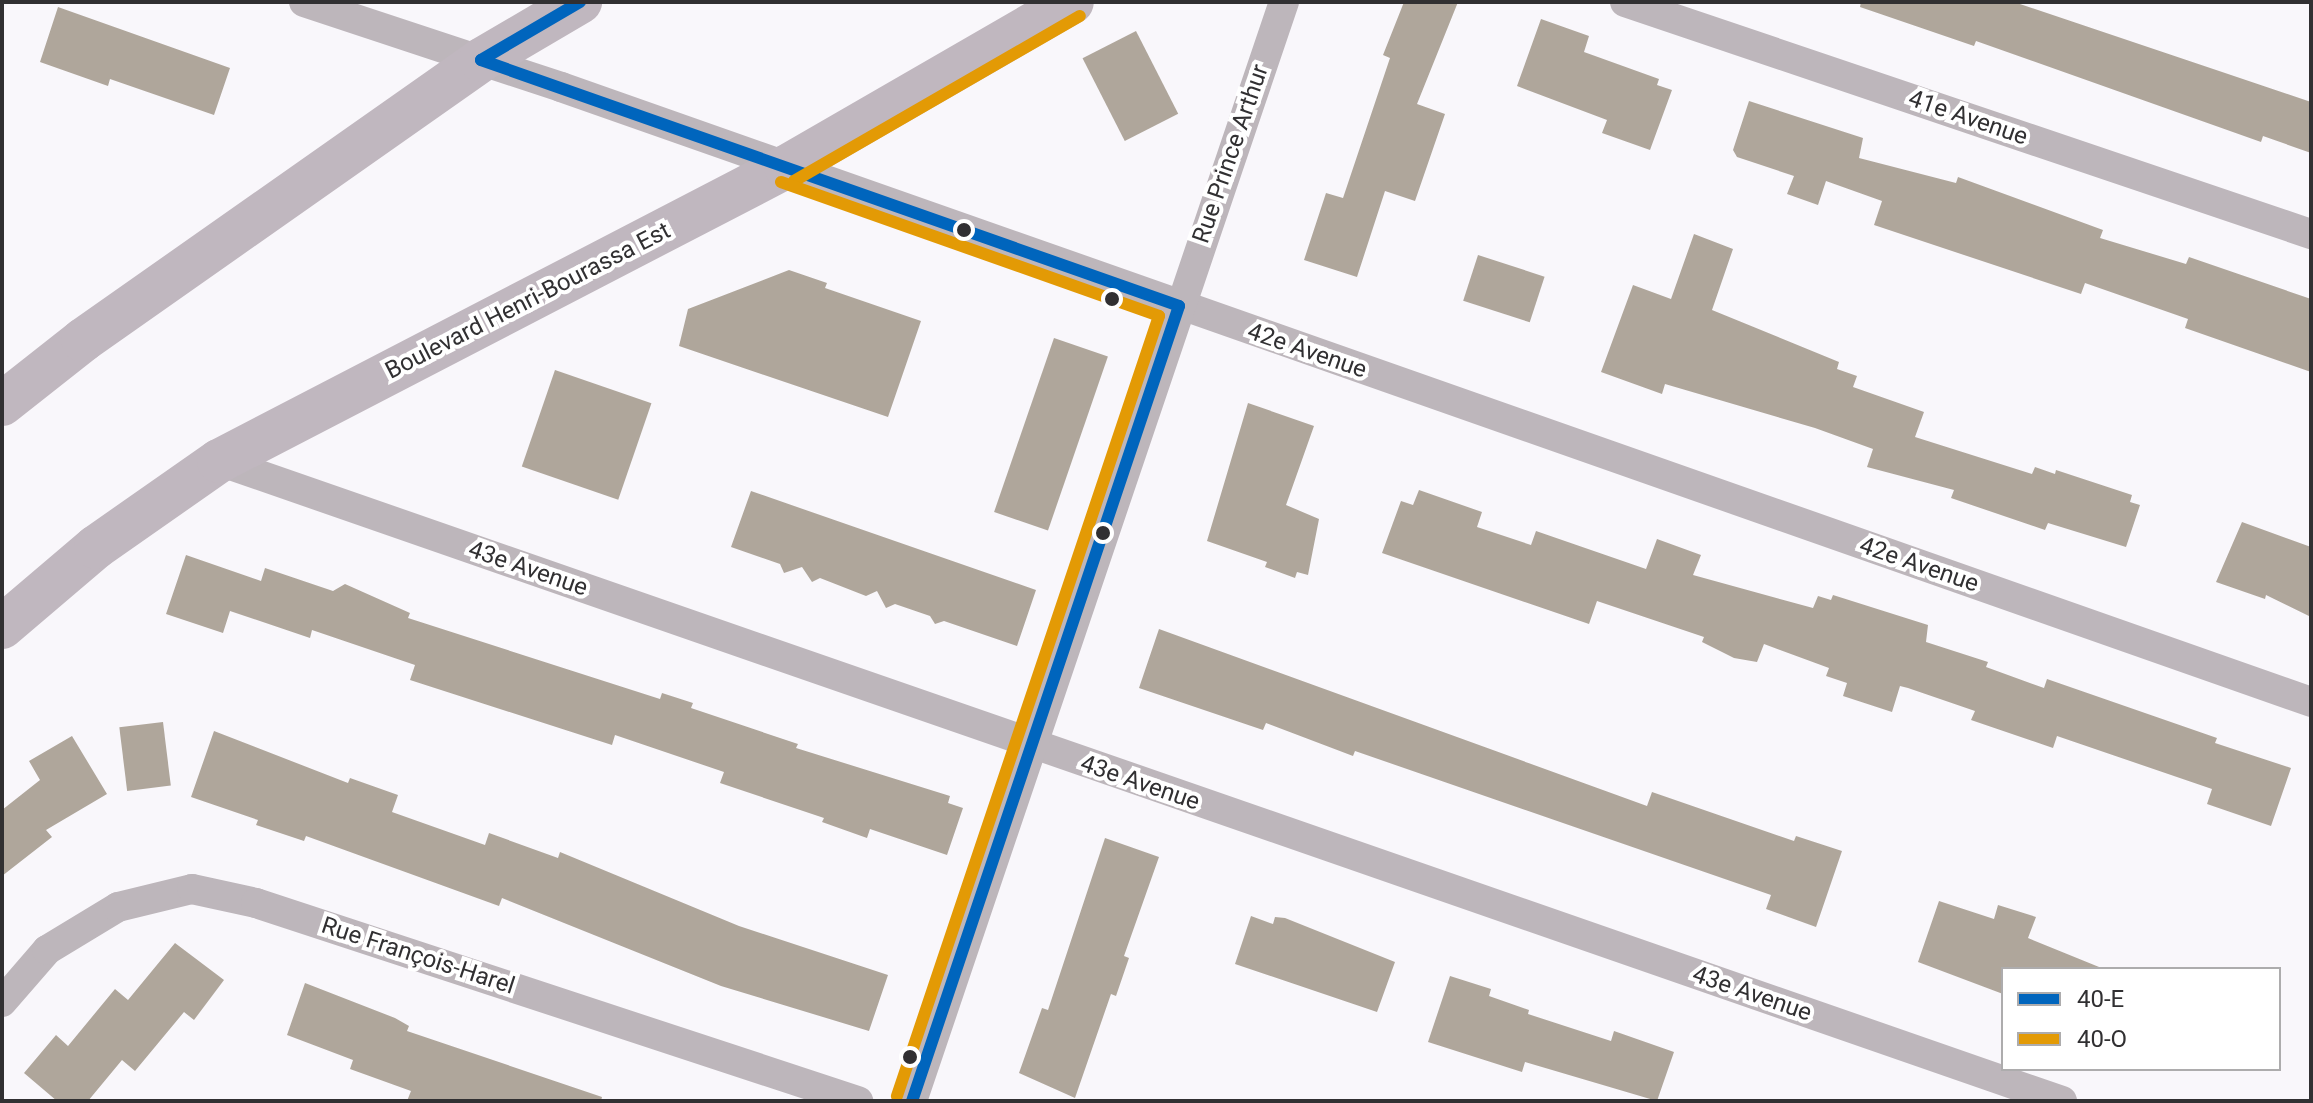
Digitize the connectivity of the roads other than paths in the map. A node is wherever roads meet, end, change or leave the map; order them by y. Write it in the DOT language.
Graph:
graph roads {
  1 [pos="304,2"];
  2 [pos="580,2"];
  3 [pos="1072,2"];
  4 [pos="1284,2"];
  5 [pos="1625,2"];
  6 [pos="481,60"];
  7 [pos="786,167"];
  8 [pos="2311,234"];
  9 [pos="1179,306"];
  10 [pos="2,404"];
  11 [pos="219,461"];
  12 [pos="2,627"];
  13 [pos="2311,702"];
  14 [pos="1032,746"];
  15 [pos="2,1002"];
  16 [pos="858,1101"];
  17 [pos="912,1101"];
  18 [pos="2062,1101"];
  1 -- 6 [label="street, 42e Avenue"];
  2 -- 6 [label="main road"];
  3 -- 7 [label="main road, Boulevard Henri-Bourassa Est"];
  4 -- 9 [label="street, Rue Prince Arthur"];
  5 -- 8 [label="street, 41e Avenue"];
  6 -- 7 [label="street, 42e Avenue"];
  6 -- 10 [label="main road"];
  7 -- 9 [label="street, 42e Avenue"];
  7 -- 11 [label="main road, Boulevard Henri-Bourassa Est"];
  9 -- 13 [label="street, 42e Avenue"];
  9 -- 14 [label="street, Rue Prince Arthur"];
  11 -- 12 [label="main road, Boulevard Henri-Bourassa Est"];
  11 -- 14 [label="street, 43e Avenue"];
  14 -- 17 [label="street, Rue Prince Arthur"];
  14 -- 18 [label="street, 43e Avenue"];
  15 -- 16 [label="street, Rue François-Harel"];
}
